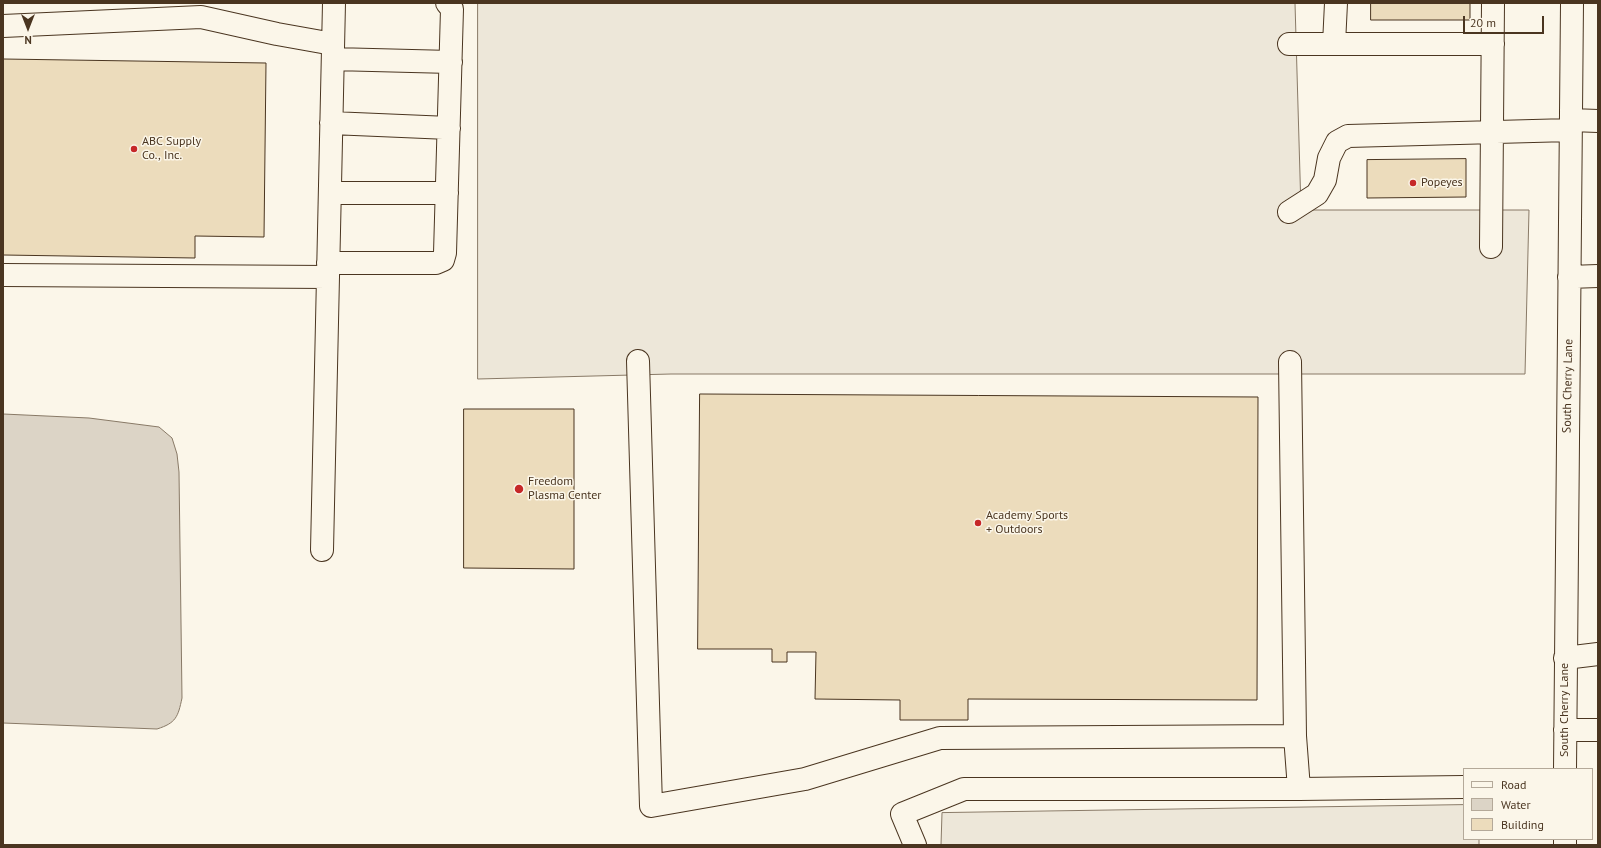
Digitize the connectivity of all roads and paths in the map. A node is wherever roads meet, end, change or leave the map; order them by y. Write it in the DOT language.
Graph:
graph roads {
  1 [pos="334,3"];
  2 [pos="1336,3"];
  3 [pos="1493,3"];
  4 [pos="1572,3"];
  5 [pos="449,6"];
  6 [pos="3,26"];
  7 [pos="1289,44"];
  8 [pos="1334,44"];
  9 [pos="1493,44"];
  10 [pos="333,51"];
  11 [pos="451,62"];
  12 [pos="1598,121"];
  13 [pos="331,123"];
  14 [pos="1571,125"];
  15 [pos="449,128"];
  16 [pos="1492,134"];
  17 [pos="330,193"];
  18 [pos="447,193"];
  19 [pos="1289,212"];
  20 [pos="1491,247"];
  21 [pos="328,270"];
  22 [pos="3,275"];
  23 [pos="1598,276"];
  24 [pos="1569,277"];
  25 [pos="638,362"];
  26 [pos="1290,362"];
  27 [pos="322,550"];
  28 [pos="1598,654"];
  29 [pos="1566,658"];
  30 [pos="1565,730"];
  31 [pos="1598,730"];
  32 [pos="1295,736"];
  33 [pos="1565,768"];
  34 [pos="1463,787"];
  35 [pos="1299,789"];
  36 [pos="915,845"];
  1 -- 10 [label="street"];
  2 -- 8 [label="street"];
  3 -- 9 [label="street"];
  4 -- 14 [label="street, South Cherry Lane"];
  5 -- 11 [label="street"];
  6 -- 10 [label="street"];
  7 -- 8 [label="street"];
  8 -- 9 [label="street"];
  9 -- 16 [label="street"];
  10 -- 11 [label="street"];
  10 -- 13 [label="street"];
  11 -- 15 [label="street"];
  12 -- 14 [label="street"];
  13 -- 15 [label="street"];
  13 -- 17 [label="street"];
  14 -- 16 [label="street"];
  14 -- 24 [label="street, South Cherry Lane"];
  15 -- 18 [label="street"];
  16 -- 19 [label="street"];
  16 -- 20 [label="street"];
  17 -- 18 [label="street"];
  17 -- 21 [label="street"];
  18 -- 21 [label="street"];
  21 -- 22 [label="street"];
  21 -- 27 [label="street"];
  23 -- 24 [label="street"];
  24 -- 29 [label="street, South Cherry Lane"];
  25 -- 32 [label="street"];
  26 -- 32 [label="street"];
  28 -- 29 [label="street"];
  29 -- 30 [label="street, South Cherry Lane"];
  30 -- 31 [label="street"];
  30 -- 33 [label="street, South Cherry Lane"];
  32 -- 35 [label="street"];
  34 -- 35 [label="street"];
  35 -- 36 [label="street"];
}
